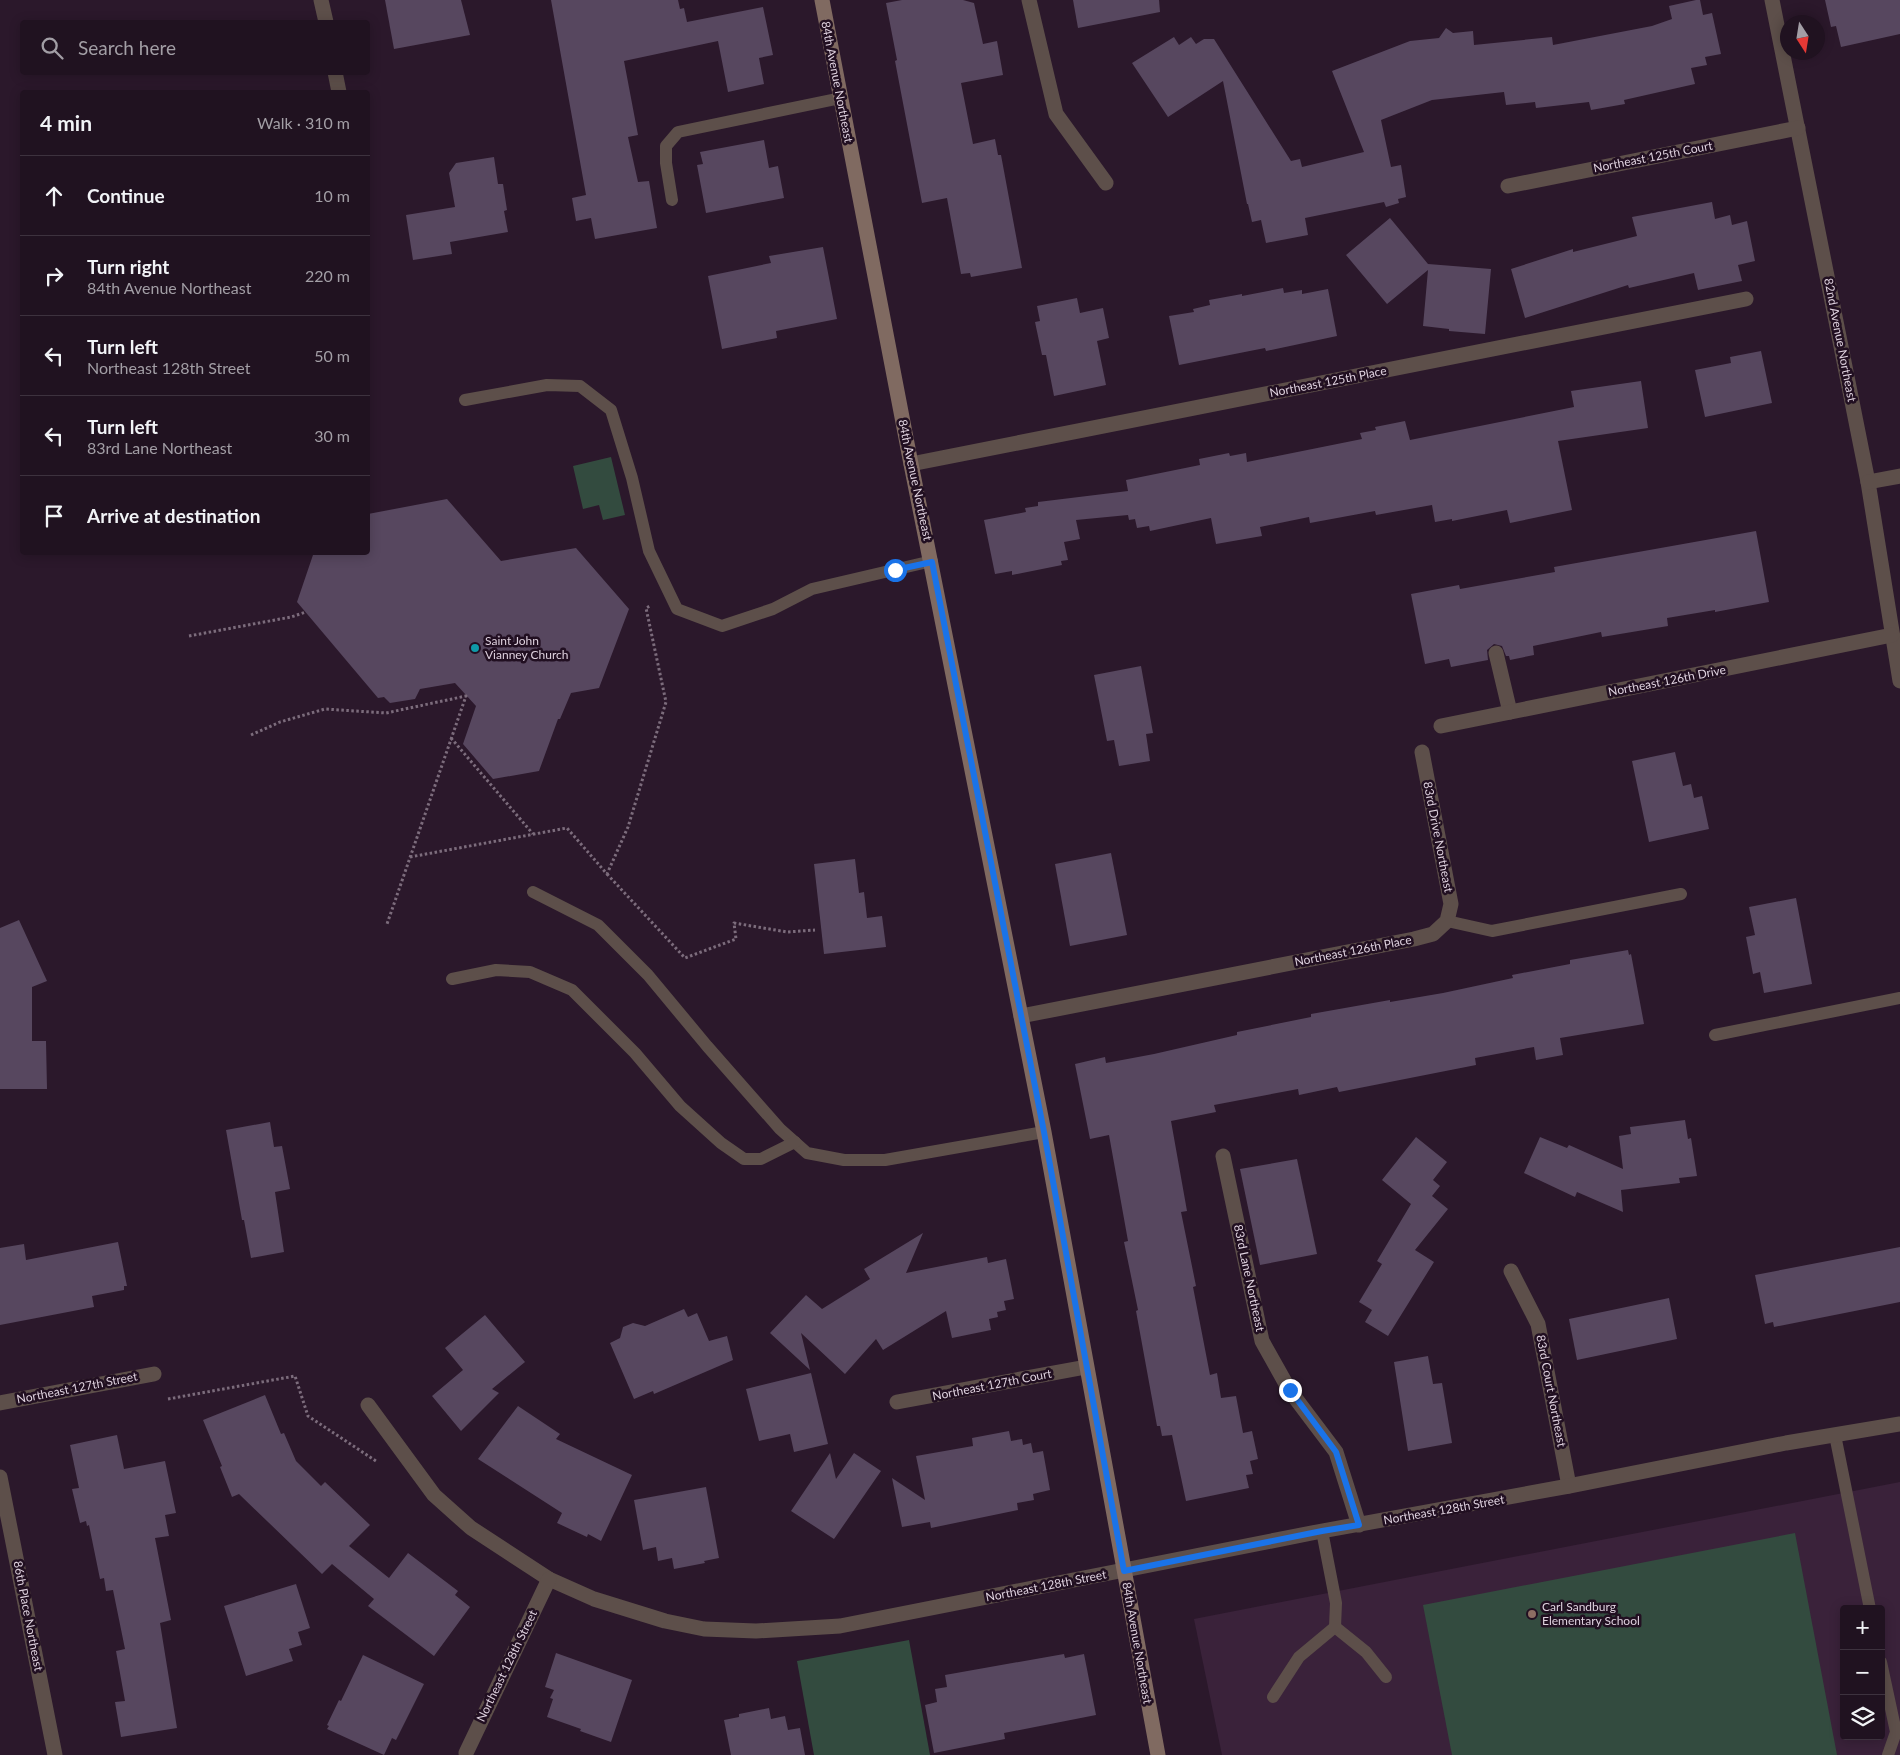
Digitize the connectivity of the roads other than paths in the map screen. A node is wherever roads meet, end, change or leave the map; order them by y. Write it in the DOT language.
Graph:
graph roads {
  1 [pos="321,0"];
  2 [pos="822,0"];
  3 [pos="1029,0"];
  4 [pos="1772,0"];
  5 [pos="326,20"];
  6 [pos="336,75"];
  7 [pos="339,90"];
  8 [pos="841,98"];
  9 [pos="1798,128"];
  10 [pos="1106,184"];
  11 [pos="1508,186"];
  12 [pos="672,200"];
  13 [pos="1746,299"];
  14 [pos="465,400"];
  15 [pos="911,464"];
  16 [pos="1900,476"];
  17 [pos="1868,482"];
  18 [pos="932,562"];
  19 [pos="1892,635"];
  20 [pos="1496,653"];
  21 [pos="1900,681"];
  22 [pos="1510,712"];
  23 [pos="1441,726"];
  24 [pos="1422,752"];
  25 [pos="533,892"];
  26 [pos="1681,894"];
  27 [pos="1447,921"];
  28 [pos="452,979"];
  29 [pos="1900,998"];
  30 [pos="1021,1016"];
  31 [pos="1715,1036"];
  32 [pos="1044,1132"];
  33 [pos="795,1142"];
  34 [pos="1223,1156"];
  35 [pos="1511,1271"];
  36 [pos="1086,1367"];
  37 [pos="154,1374"];
  38 [pos="897,1402"];
  39 [pos="0,1403"];
  40 [pos="368,1405"];
  41 [pos="1900,1424"];
  42 [pos="1835,1435"];
  43 [pos="0,1477"];
  44 [pos="1569,1486"];
  45 [pos="1359,1525"];
  46 [pos="1322,1531"];
  47 [pos="1124,1571"];
  48 [pos="549,1579"];
  49 [pos="1869,1605"];
  50 [pos="1335,1627"];
  51 [pos="1386,1677"];
  52 [pos="1885,1681"];
  53 [pos="1273,1697"];
  54 [pos="466,1753"];
  55 [pos="55,1755"];
  56 [pos="1158,1755"];
  57 [pos="1888,1755"];
  1 -- 5 [label="street"];
  2 -- 8 [label="street, 84th Avenue Northeast"];
  3 -- 10 [label="street"];
  4 -- 9 [label="street, 82nd Avenue Northeast"];
  6 -- 7 [label="street"];
  8 -- 12 [label="lane"];
  8 -- 15 [label="street, 84th Avenue Northeast"];
  9 -- 11 [label="street, Northeast 125th Court"];
  9 -- 17 [label="street, 82nd Avenue Northeast"];
  13 -- 15 [label="street, Northeast 125th Place"];
  14 -- 18 [label="lane"];
  15 -- 18 [label="street, 84th Avenue Northeast"];
  16 -- 17 [label="street"];
  17 -- 19 [label="street, 82nd Avenue Northeast"];
  18 -- 30 [label="street, 84th Avenue Northeast"];
  19 -- 21 [label="street, 82nd Avenue Northeast"];
  19 -- 22 [label="street, Northeast 126th Drive"];
  20 -- 22 [label="street"];
  22 -- 23 [label="street, Northeast 126th Drive"];
  24 -- 27 [label="street, 83rd Drive Northeast"];
  25 -- 33 [label="lane"];
  26 -- 27 [label="lane"];
  27 -- 30 [label="street, Northeast 126th Place"];
  28 -- 33 [label="lane"];
  29 -- 31 [label="lane"];
  30 -- 32 [label="street, 84th Avenue Northeast"];
  32 -- 33 [label="lane"];
  32 -- 36 [label="street, 84th Avenue Northeast"];
  34 -- 45 [label="street, 83rd Lane Northeast"];
  35 -- 44 [label="street, 83rd Court Northeast"];
  36 -- 38 [label="street, Northeast 127th Court"];
  36 -- 47 [label="street, 84th Avenue Northeast"];
  37 -- 39 [label="street, Northeast 127th Street"];
  40 -- 48 [label="street, Northeast 128th Street"];
  41 -- 42 [label="street, Northeast 128th Street"];
  42 -- 44 [label="street, Northeast 128th Street"];
  42 -- 49 [label="lane"];
  43 -- 55 [label="street, 86th Place Northeast"];
  44 -- 45 [label="street, Northeast 128th Street"];
  45 -- 46 [label="street, Northeast 128th Street"];
  46 -- 47 [label="street, Northeast 128th Street"];
  46 -- 50 [label="lane"];
  47 -- 48 [label="street, Northeast 128th Street"];
  47 -- 56 [label="street, 84th Avenue Northeast"];
  48 -- 54 [label="street, Northeast 128th Street"];
  50 -- 51 [label="lane"];
  50 -- 53 [label="lane"];
  52 -- 57 [label="lane"];
}
